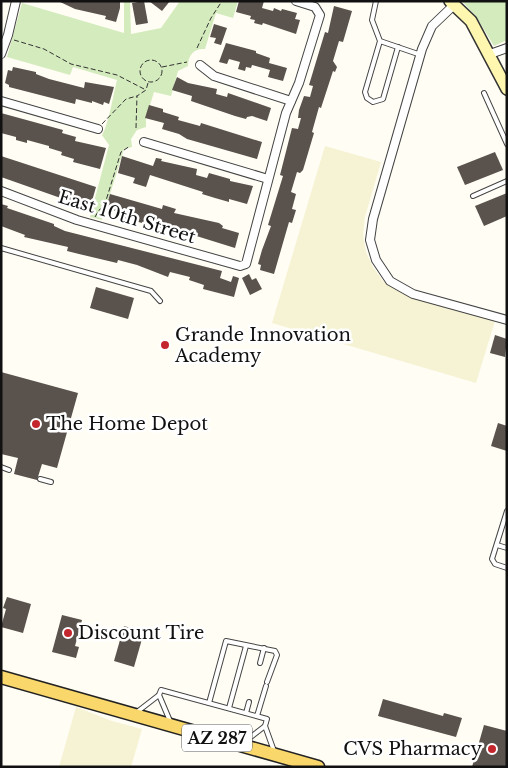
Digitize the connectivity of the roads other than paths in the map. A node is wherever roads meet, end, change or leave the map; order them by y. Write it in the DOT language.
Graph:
graph roads {
  1 [pos="16,1"];
  2 [pos="296,1"];
  3 [pos="376,1"];
  4 [pos="452,3"];
  5 [pos="8,33"];
  6 [pos="380,42"];
  7 [pos="398,48"];
  8 [pos="507,48"];
  9 [pos="1,54"];
  10 [pos="490,54"];
  11 [pos="421,55"];
  12 [pos="200,65"];
  13 [pos="507,88"];
  14 [pos="484,93"];
  15 [pos="291,101"];
  16 [pos="1,102"];
  17 [pos="98,129"];
  18 [pos="144,142"];
  19 [pos="507,144"];
  20 [pos="268,179"];
  21 [pos="507,181"];
  22 [pos="1,191"];
  23 [pos="473,196"];
  24 [pos="1,248"];
  25 [pos="160,301"];
  26 [pos="507,320"];
  27 [pos="1,467"];
  28 [pos="9,470"];
  29 [pos="40,478"];
  30 [pos="51,482"];
  31 [pos="507,511"];
  32 [pos="497,544"];
  33 [pos="507,548"];
  34 [pos="507,568"];
  35 [pos="246,646"];
  36 [pos="264,648"];
  37 [pos="260,663"];
  38 [pos="1,677"];
  39 [pos="159,695"];
  40 [pos="249,702"];
  41 [pos="209,703"];
  42 [pos="229,708"];
  43 [pos="246,713"];
  44 [pos="133,715"];
  45 [pos="257,716"];
  46 [pos="172,725"];
  47 [pos="265,726"];
  48 [pos="240,745"];
  49 [pos="275,754"];
  50 [pos="318,767"];
  1 -- 5 [label="street"];
  2 -- 15 [label="street"];
  3 -- 6 [label="lane"];
  4 -- 10 [label="street"];
  4 -- 11 [label="street"];
  5 -- 9 [label="street"];
  6 -- 7 [label="lane"];
  6 -- 7 [label="lane"];
  7 -- 11 [label="lane"];
  8 -- 10 [label="street"];
  10 -- 13 [label="street"];
  11 -- 26 [label="street"];
  12 -- 15 [label="street"];
  14 -- 19 [label="lane"];
  15 -- 20 [label="street"];
  16 -- 17 [label="street"];
  18 -- 20 [label="street"];
  20 -- 22 [label="street, East 10th Street"];
  21 -- 23 [label="lane"];
  24 -- 25 [label="lane"];
  27 -- 28 [label="lane"];
  29 -- 30 [label="lane"];
  31 -- 32 [label="lane"];
  32 -- 33 [label="lane"];
  32 -- 34 [label="lane"];
  35 -- 36 [label="lane"];
  35 -- 41 [label="lane"];
  35 -- 42 [label="lane"];
  36 -- 37 [label="lane"];
  36 -- 45 [label="lane"];
  38 -- 44 [label="main road, AZ 287"];
  39 -- 41 [label="lane"];
  39 -- 44 [label="lane"];
  39 -- 46 [label="lane"];
  40 -- 43 [label="lane"];
  41 -- 42 [label="lane"];
  42 -- 43 [label="lane"];
  43 -- 45 [label="lane"];
  44 -- 46 [label="main road, AZ 287"];
  45 -- 47 [label="lane"];
  46 -- 48 [label="main road, AZ 287"];
  47 -- 48 [label="lane"];
  47 -- 49 [label="lane"];
  48 -- 49 [label="main road, AZ 287"];
  49 -- 50 [label="main road, AZ 287"];
}
